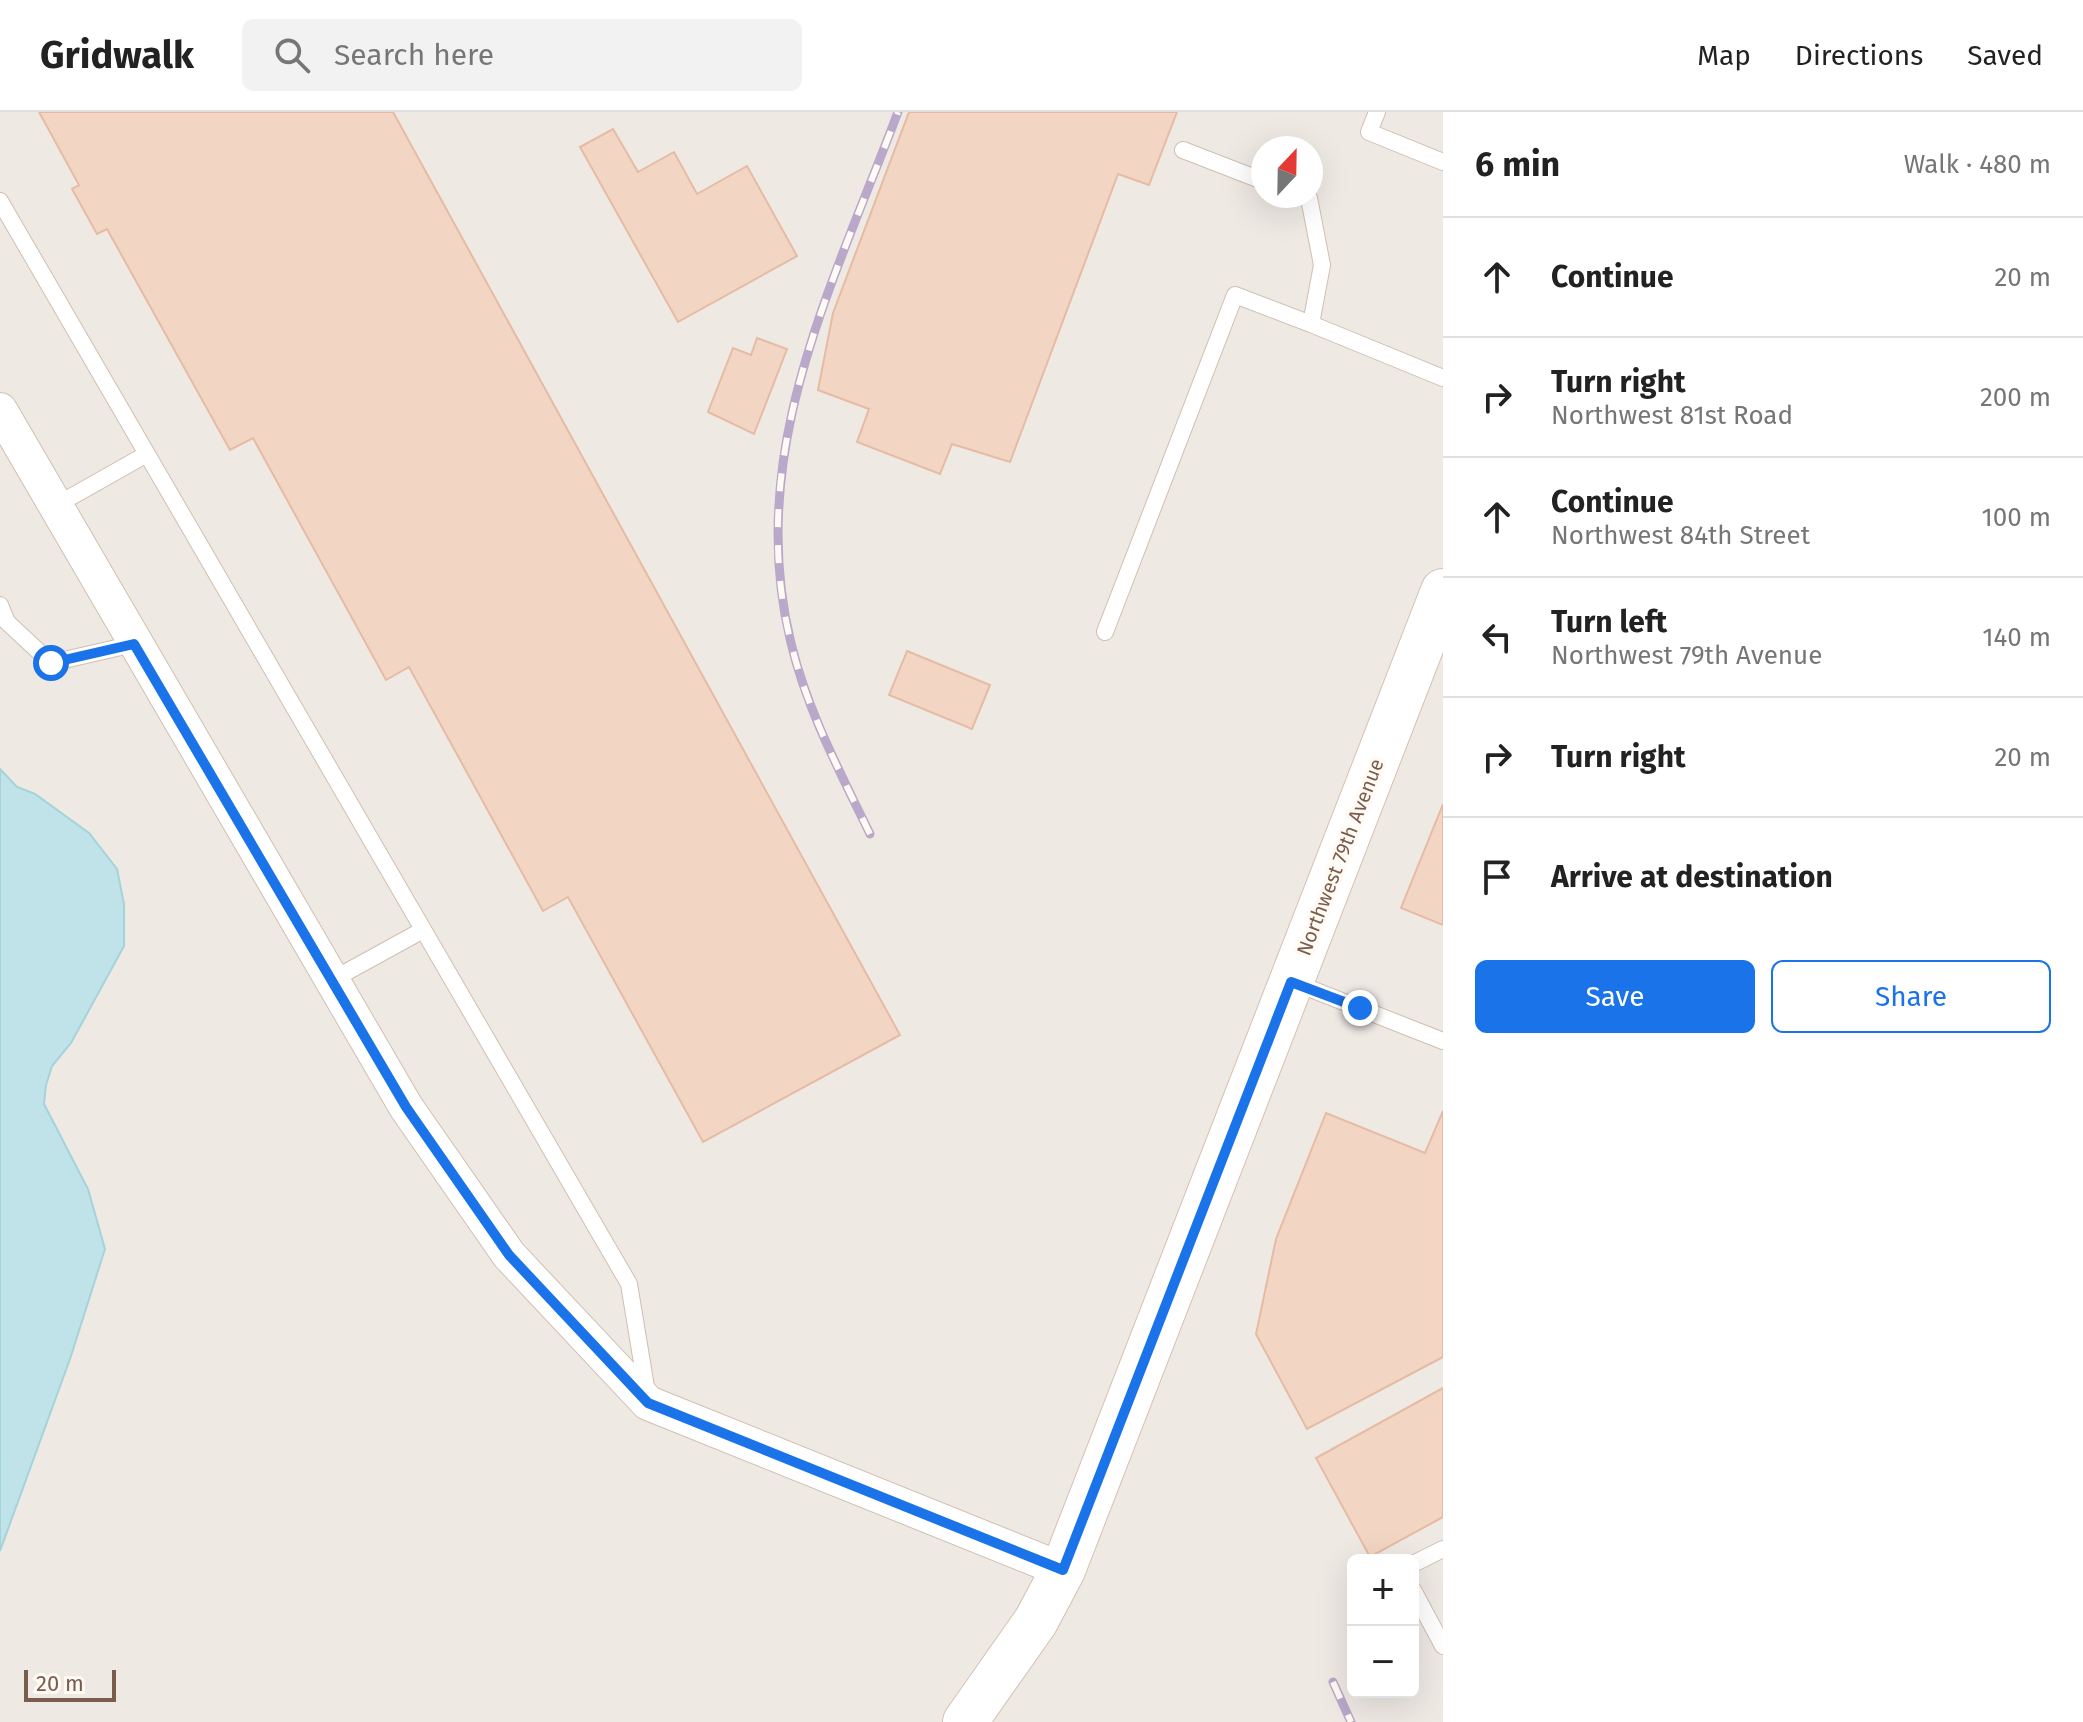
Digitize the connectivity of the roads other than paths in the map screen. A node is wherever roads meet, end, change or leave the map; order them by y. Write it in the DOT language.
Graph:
graph roads {
  1 [pos="1377,112"];
  2 [pos="1183,150"];
  3 [pos="1443,162"];
  4 [pos="1251,176"];
  5 [pos="0,201"];
  6 [pos="1311,208"];
  7 [pos="1311,324"];
  8 [pos="1443,378"];
  9 [pos="0,410"];
  10 [pos="147,454"];
  11 [pos="53,507"];
  12 [pos="1443,591"];
  13 [pos="0,605"];
  14 [pos="1105,632"];
  15 [pos="134,644"];
  16 [pos="423,930"];
  17 [pos="332,980"];
  18 [pos="1291,982"];
  19 [pos="1443,1041"];
  20 [pos="648,1403"];
  21 [pos="1443,1549"];
  22 [pos="1419,1561"];
  23 [pos="1063,1570"];
  24 [pos="1419,1601"];
  25 [pos="1443,1646"];
  26 [pos="965,1722"];
  1 -- 3 [label="lane"];
  2 -- 4 [label="lane"];
  5 -- 10 [label="lane"];
  6 -- 7 [label="lane"];
  7 -- 8 [label="lane"];
  7 -- 14 [label="lane"];
  9 -- 11 [label="street"];
  10 -- 11 [label="lane"];
  10 -- 16 [label="lane"];
  11 -- 15 [label="street"];
  12 -- 18 [label="main road, Northwest 79th Avenue"];
  13 -- 15 [label="lane"];
  15 -- 17 [label="street"];
  16 -- 17 [label="lane"];
  16 -- 20 [label="lane"];
  17 -- 20 [label="street"];
  18 -- 19 [label="lane"];
  18 -- 23 [label="main road, Northwest 79th Avenue"];
  20 -- 23 [label="street"];
  21 -- 22 [label="lane"];
  23 -- 26 [label="main road, Northwest 79th Avenue"];
  24 -- 25 [label="lane"];
}
